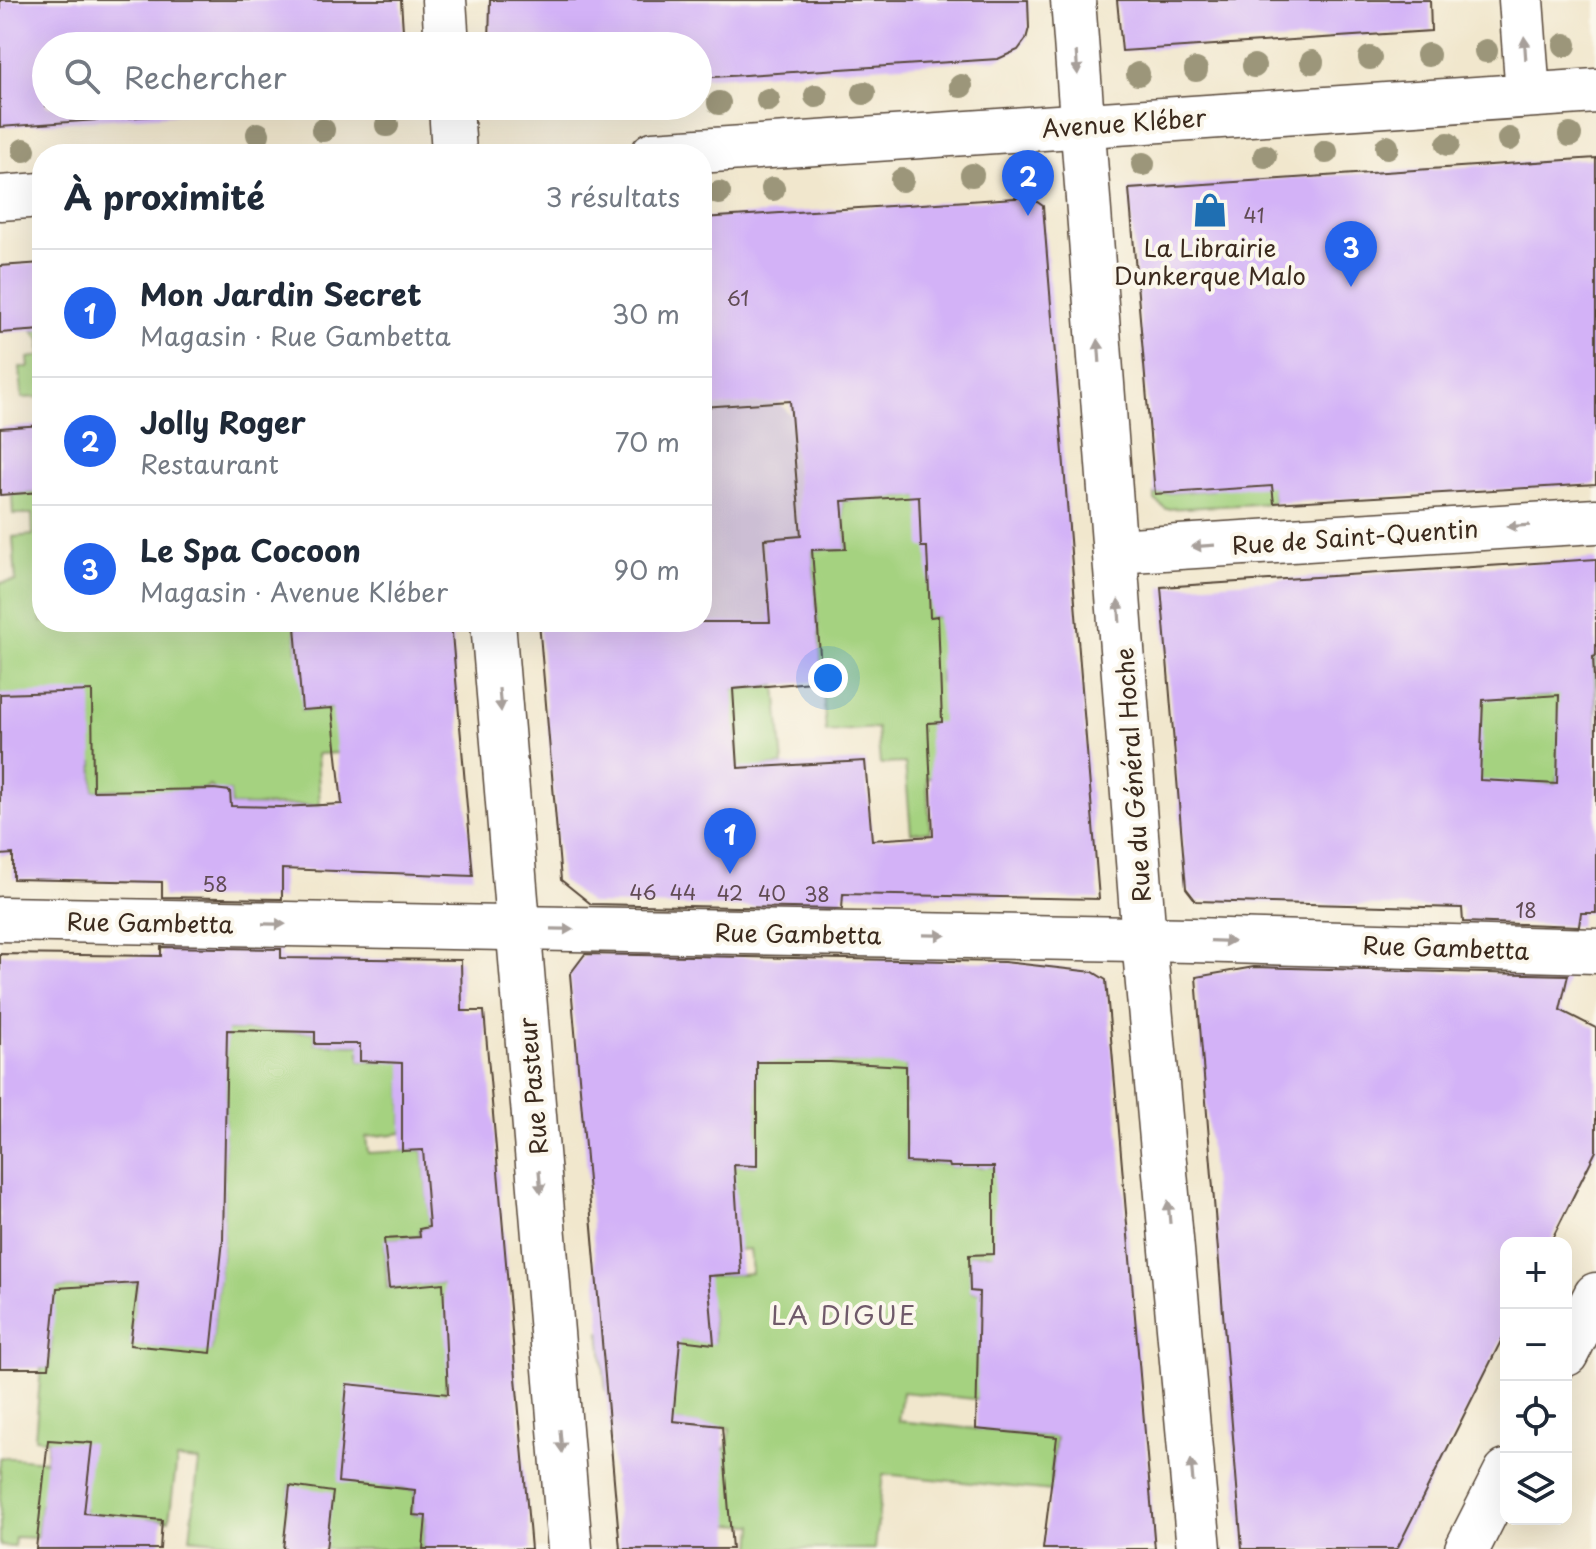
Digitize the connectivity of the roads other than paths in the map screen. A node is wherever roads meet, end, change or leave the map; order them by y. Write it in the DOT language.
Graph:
graph roads {
  1 [pos="444,0"];
  2 [pos="1073,0"];
  3 [pos="1521,0"];
  4 [pos="446,32"];
  5 [pos="1596,91"];
  6 [pos="1528,95"];
  7 [pos="452,120"];
  8 [pos="1081,125"];
  9 [pos="453,144"];
  10 [pos="712,150"];
  11 [pos="32,196"];
  12 [pos="0,198"];
  13 [pos="1596,521"];
  14 [pos="1115,551"];
  15 [pos="494,632"];
  16 [pos="0,919"];
  17 [pos="519,929"];
  18 [pos="1144,940"];
  19 [pos="1596,951"];
  20 [pos="1596,1295"];
  21 [pos="1572,1342"];
  22 [pos="1500,1484"];
  23 [pos="570,1549"];
  24 [pos="1199,1549"];
  25 [pos="1467,1549"];
  1 -- 4 [label="street"];
  2 -- 8 [label="street, Rue du Général Hoche, one-way"];
  6 -- 3 [label="street, one-way"];
  5 -- 6 [label="street, Avenue Kléber"];
  6 -- 8 [label="street, Avenue Kléber"];
  7 -- 9 [label="street"];
  8 -- 10 [label="street, Avenue Kléber"];
  14 -- 8 [label="street, Rue du Général Hoche, one-way"];
  11 -- 12 [label="street"];
  13 -- 14 [label="street, Rue de Saint-Quentin, one-way"];
  18 -- 14 [label="street, Rue du Général Hoche, one-way"];
  15 -- 17 [label="street, Rue Pasteur, one-way"];
  16 -- 17 [label="street, Rue Gambetta, one-way"];
  17 -- 18 [label="street, Rue Gambetta, one-way"];
  17 -- 23 [label="street, Rue Pasteur, one-way"];
  18 -- 19 [label="street, Rue Gambetta, one-way"];
  24 -- 18 [label="street, Rue du Général Hoche, one-way"];
  20 -- 21 [label="street"];
  22 -- 25 [label="street"];
}
